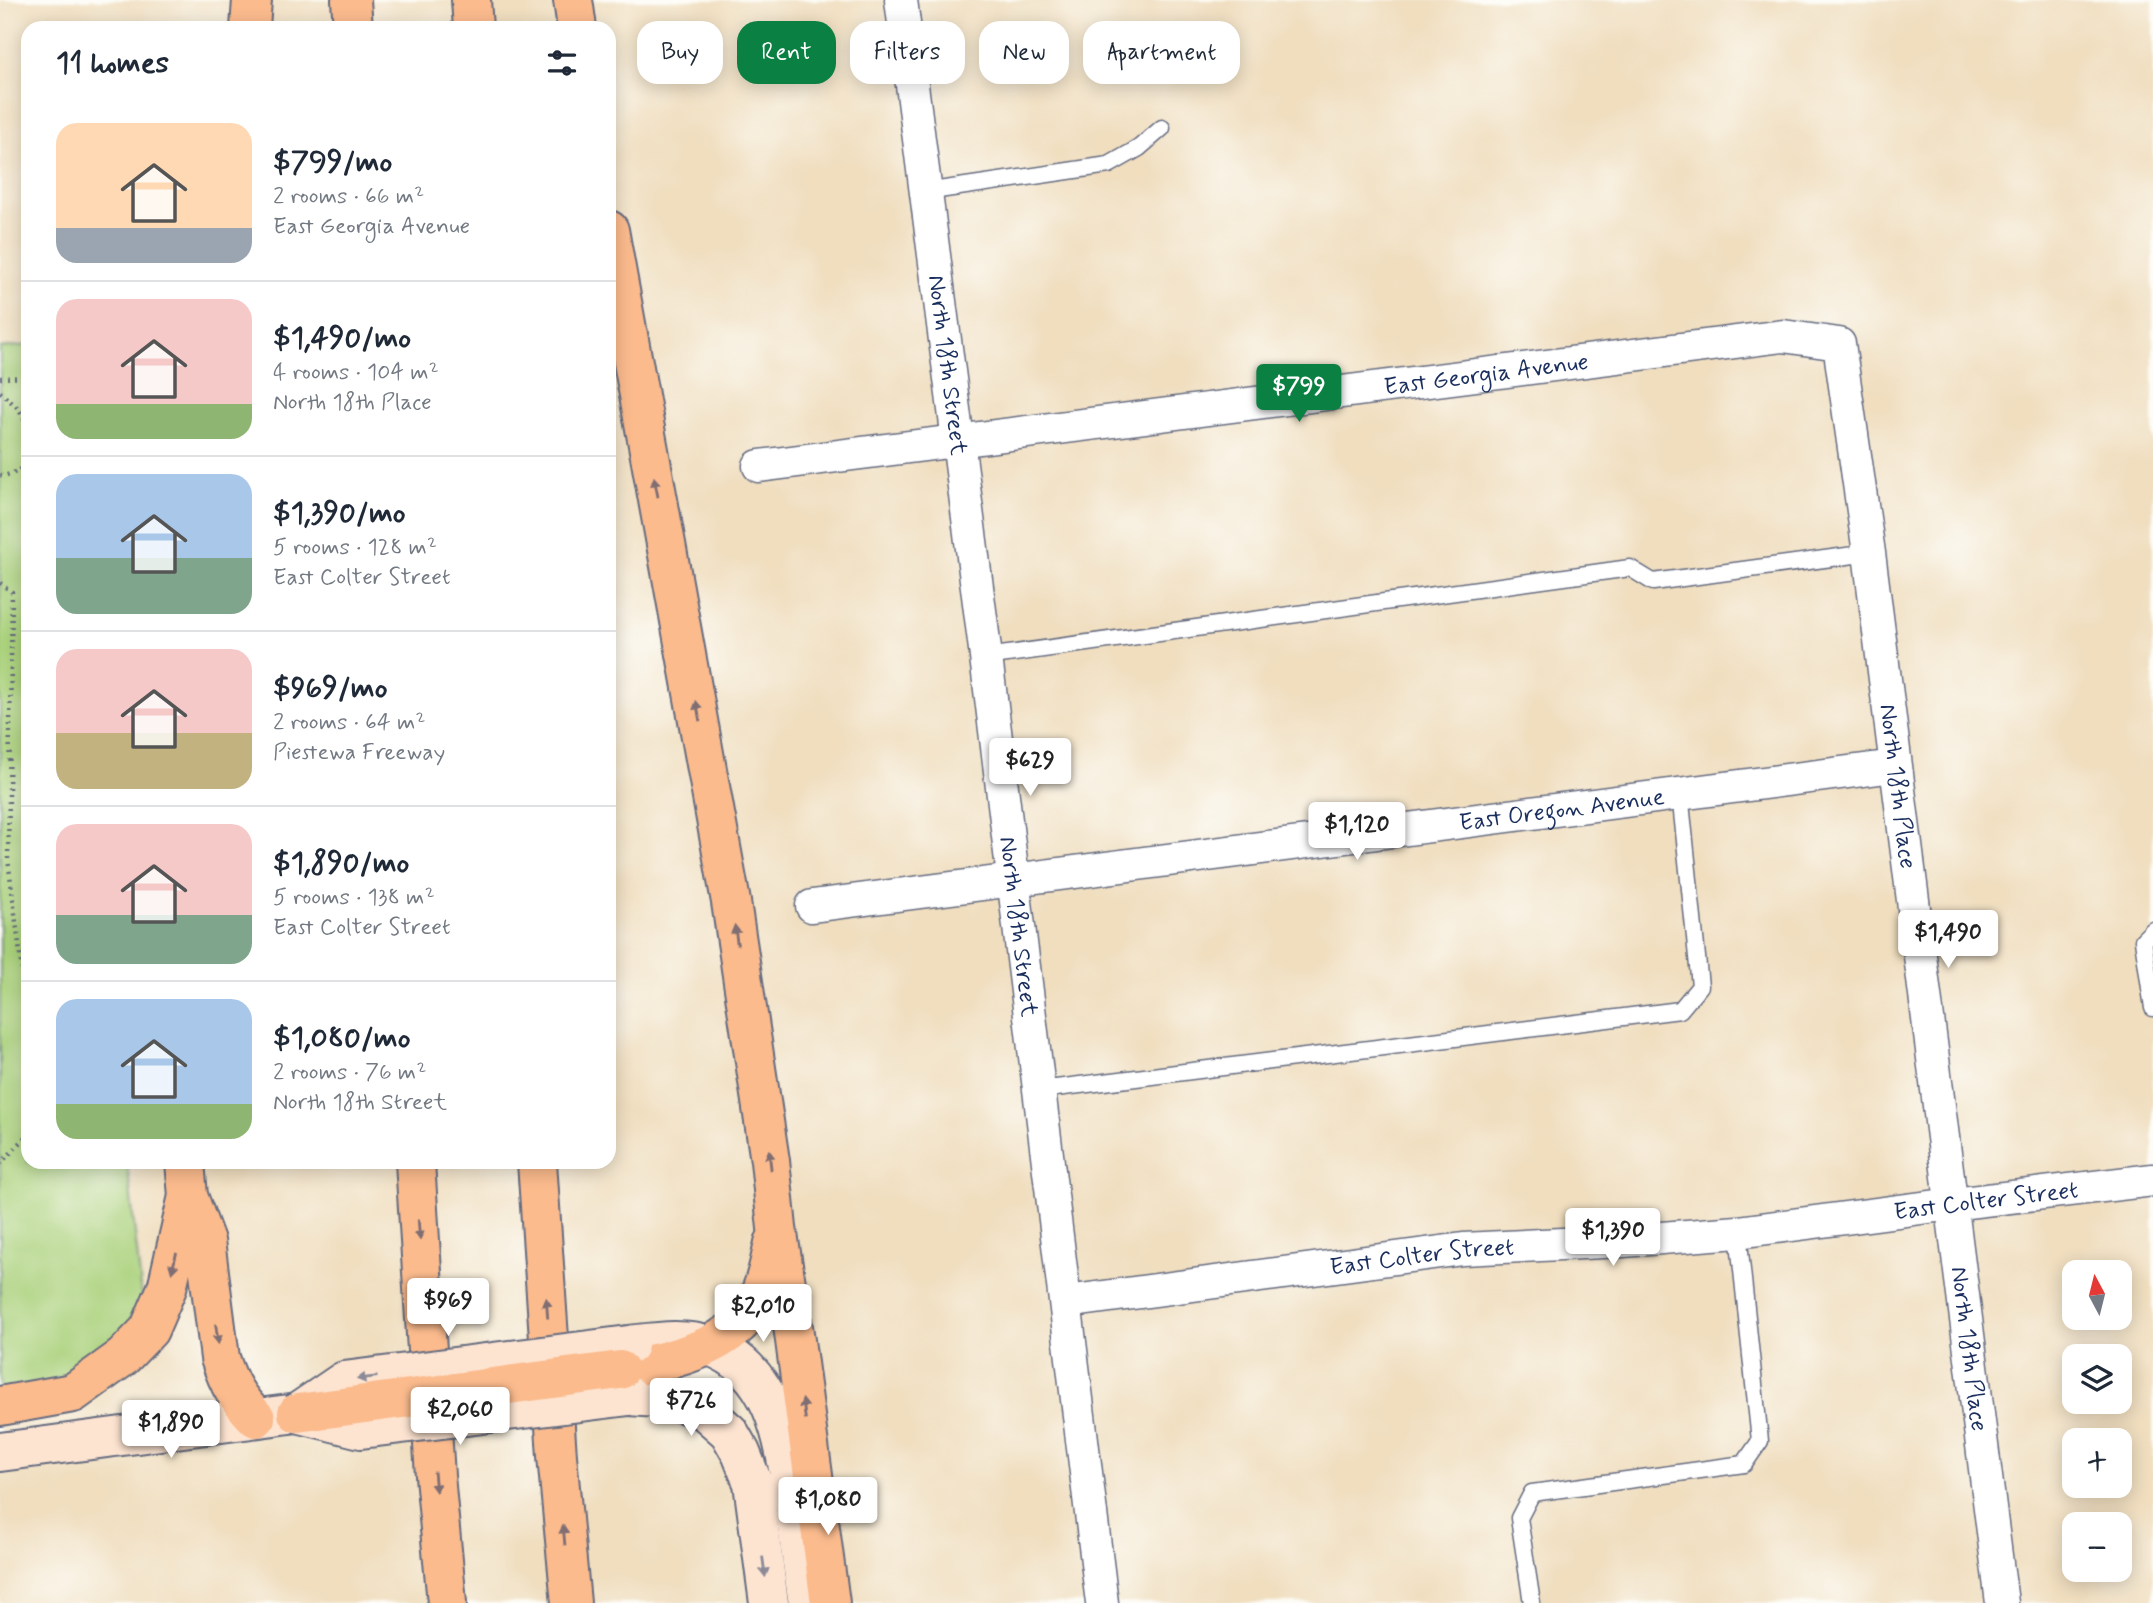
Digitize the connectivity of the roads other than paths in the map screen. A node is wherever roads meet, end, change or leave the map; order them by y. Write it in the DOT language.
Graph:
graph roads {
  1 [pos="252,0"];
  2 [pos="351,0"];
  3 [pos="471,0"];
  4 [pos="573,0"];
  5 [pos="901,0"];
  6 [pos="250,21"];
  7 [pos="352,21"];
  8 [pos="472,21"];
  9 [pos="576,21"];
  10 [pos="1162,128"];
  11 [pos="925,192"];
  12 [pos="616,269"];
  13 [pos="1839,344"];
  14 [pos="958,441"];
  15 [pos="759,466"];
  16 [pos="1869,553"];
  17 [pos="986,657"];
  18 [pos="1895,766"];
  19 [pos="1680,793"];
  20 [pos="1013,881"];
  21 [pos="812,906"];
  22 [pos="2153,930"];
  23 [pos="2153,1007"];
  24 [pos="1040,1090"];
  25 [pos="415,1169"];
  26 [pos="537,1169"];
  27 [pos="186,1179"];
  28 [pos="2153,1180"];
  29 [pos="1952,1203"];
  30 [pos="777,1228"];
  31 [pos="1738,1232"];
  32 [pos="1066,1302"];
  33 [pos="710,1346"];
  34 [pos="626,1370"];
  35 [pos="0,1406"];
  36 [pos="297,1413"];
  37 [pos="256,1418"];
  38 [pos="0,1452"];
  39 [pos="447,1603"];
  40 [pos="570,1603"];
  41 [pos="769,1603"];
  42 [pos="808,1603"];
  43 [pos="830,1603"];
  44 [pos="1102,1603"];
  45 [pos="1532,1603"];
  46 [pos="2002,1603"];
  1 -- 6 [label="highway"];
  2 -- 7 [label="highway"];
  3 -- 8 [label="highway"];
  4 -- 9 [label="highway"];
  5 -- 11 [label="street, North 18th Street"];
  10 -- 11 [label="lane"];
  11 -- 14 [label="street, North 18th Street"];
  30 -- 12 [label="highway, one-way"];
  13 -- 14 [label="street, East Georgia Avenue"];
  13 -- 16 [label="street, North 18th Place"];
  14 -- 15 [label="street, East Georgia Avenue"];
  14 -- 17 [label="street, North 18th Street"];
  16 -- 17 [label="lane"];
  16 -- 18 [label="street, North 18th Place"];
  17 -- 20 [label="street, North 18th Street"];
  18 -- 19 [label="street, East Oregon Avenue"];
  18 -- 29 [label="street, North 18th Place"];
  19 -- 20 [label="street, East Oregon Avenue"];
  19 -- 24 [label="lane"];
  20 -- 21 [label="street, East Oregon Avenue"];
  20 -- 24 [label="street, North 18th Street"];
  22 -- 23 [label="lane"];
  24 -- 32 [label="street, North 18th Street"];
  25 -- 39 [label="highway, one-way"];
  40 -- 26 [label="highway, one-way"];
  27 -- 35 [label="highway, one-way"];
  27 -- 37 [label="highway, one-way"];
  28 -- 29 [label="street, East Colter Street"];
  29 -- 31 [label="street, East Colter Street"];
  29 -- 46 [label="street, North 18th Place"];
  30 -- 33 [label="highway"];
  43 -- 30 [label="highway, one-way"];
  31 -- 32 [label="street, East Colter Street"];
  31 -- 45 [label="lane"];
  32 -- 44 [label="street, North 18th Street"];
  33 -- 34 [label="highway"];
  33 -- 42 [label="main road"];
  34 -- 36 [label="highway, bridge"];
  34 -- 41 [label="main road, one-way"];
  36 -- 37 [label="main road"];
  37 -- 38 [label="main road"];
}
